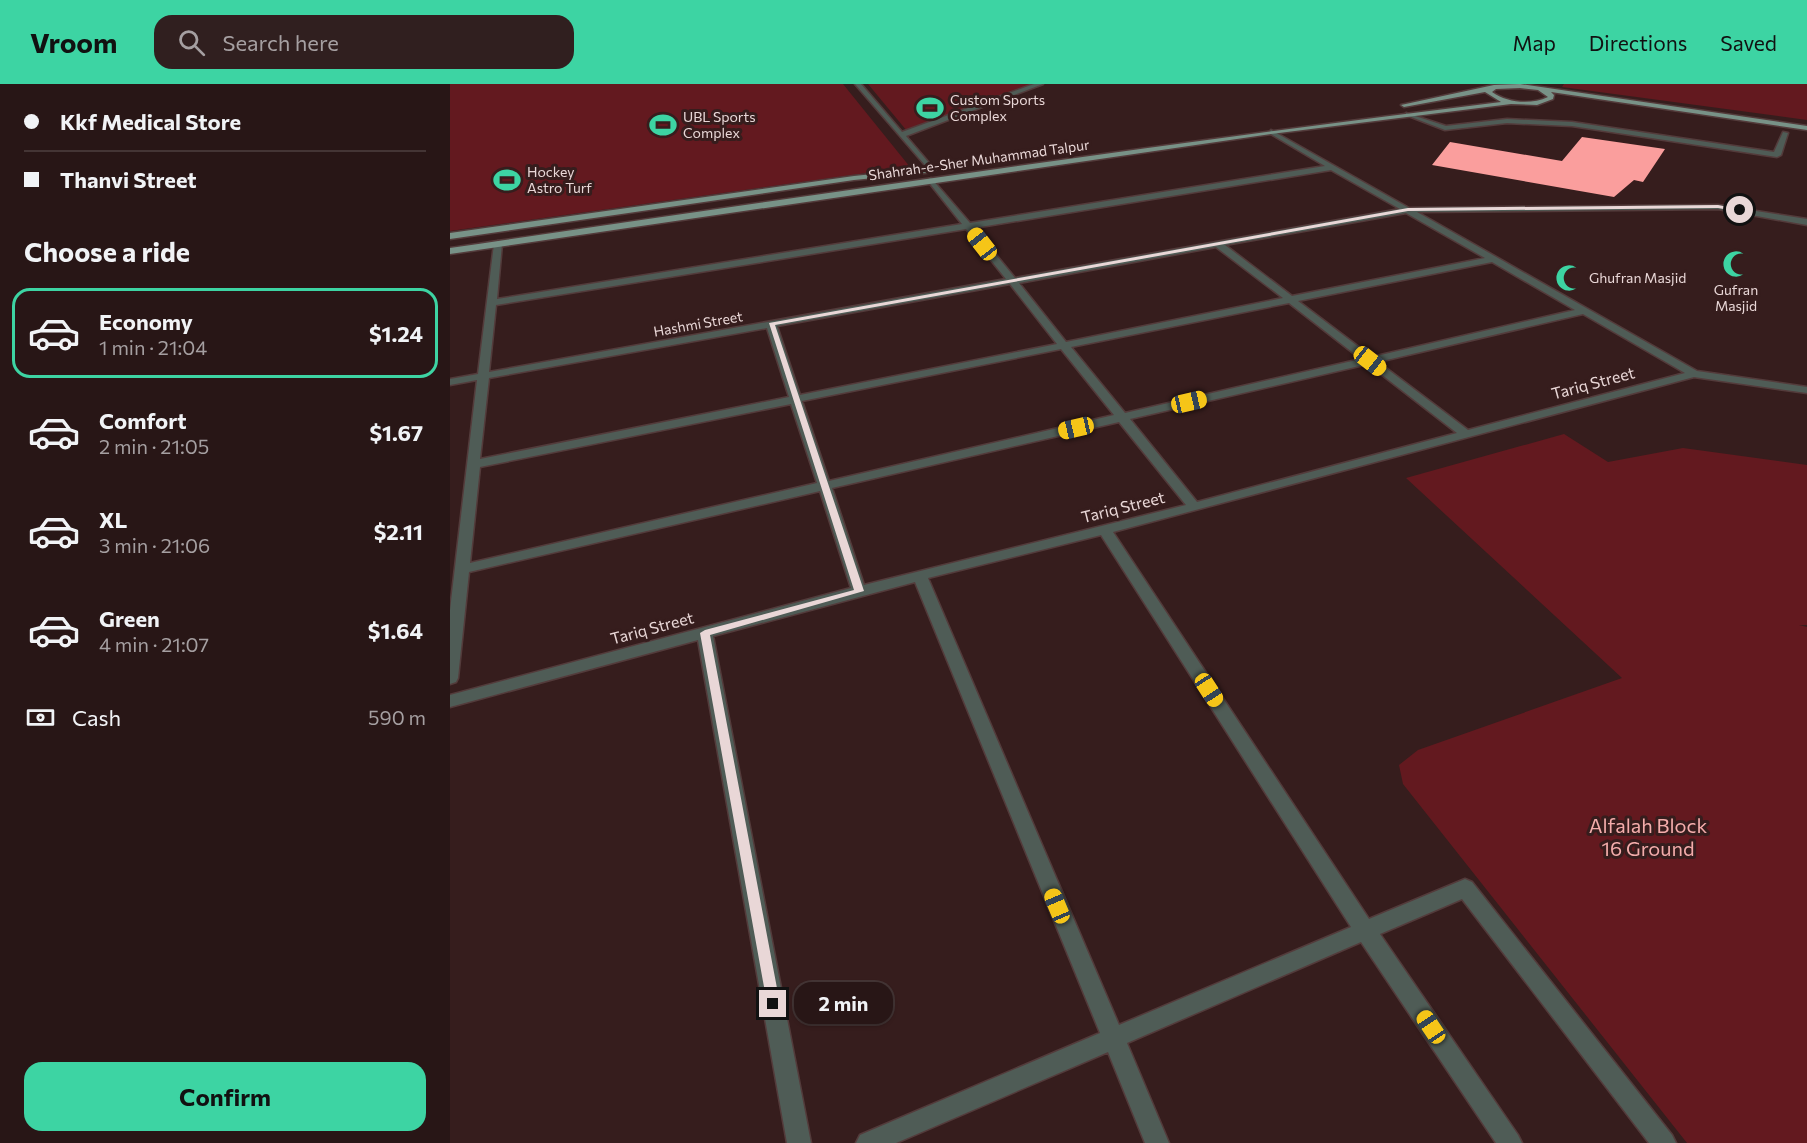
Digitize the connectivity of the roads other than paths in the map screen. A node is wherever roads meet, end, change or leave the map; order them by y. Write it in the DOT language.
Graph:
graph roads {
  1 [pos="858,84"];
  2 [pos="1040,84"];
  3 [pos="1535,87"];
  4 [pos="1490,89"];
  5 [pos="1513,102"];
  6 [pos="1540,102"];
  7 [pos="1559,102"];
  8 [pos="1397,106"];
  9 [pos="1596,106"];
  10 [pos="1408,114"];
  11 [pos="1292,120"];
  12 [pos="1807,128"];
  13 [pos="1271,132"];
  14 [pos="1785,133"];
  15 [pos="901,135"];
  16 [pos="1807,136"];
  17 [pos="1152,140"];
  18 [pos="1334,167"];
  19 [pos="943,168"];
  20 [pos="931,175"];
  21 [pos="1408,210"];
  22 [pos="1807,222"];
  23 [pos="968,226"];
  24 [pos="450,236"];
  25 [pos="498,244"];
  26 [pos="1218,244"];
  27 [pos="450,251"];
  28 [pos="1493,259"];
  29 [pos="1011,281"];
  30 [pos="1291,299"];
  31 [pos="491,303"];
  32 [pos="1585,311"];
  33 [pos="771,324"];
  34 [pos="1063,345"];
  35 [pos="1370,361"];
  36 [pos="1694,374"];
  37 [pos="484,376"];
  38 [pos="450,382"];
  39 [pos="1807,390"];
  40 [pos="796,399"];
  41 [pos="1121,418"];
  42 [pos="1467,435"];
  43 [pos="474,464"];
  44 [pos="824,486"];
  45 [pos="1194,507"];
  46 [pos="1105,530"];
  47 [pos="462,569"];
  48 [pos="920,576"];
  49 [pos="859,591"];
  50 [pos="705,633"];
  51 [pos="450,678"];
  52 [pos="450,701"];
  53 [pos="1365,930"];
  54 [pos="1113,1038"];
  55 [pos="799,1143"];
  56 [pos="868,1143"];
  57 [pos="1157,1143"];
  58 [pos="1510,1143"];
  59 [pos="1664,1143"];
  1 -- 15 [label="street"];
  2 -- 15 [label="street"];
  3 -- 4 [label="main road"];
  3 -- 6 [label="main road"];
  3 -- 12 [label="main road"];
  4 -- 5 [label="main road"];
  4 -- 8 [label="main road"];
  5 -- 6 [label="main road, Shahrah-e-Sher Muhammad Talpur"];
  5 -- 10 [label="main road, Shahrah-e-Sher Muhammad Talpur"];
  6 -- 7 [label="main road"];
  9 -- 14 [label="main road"];
  10 -- 13 [label="main road, Shahrah-e-Sher Muhammad Talpur"];
  10 -- 14 [label="street"];
  11 -- 17 [label="main road"];
  13 -- 18 [label="street"];
  13 -- 20 [label="main road, Shahrah-e-Sher Muhammad Talpur"];
  14 -- 16 [label="main road"];
  15 -- 20 [label="street"];
  18 -- 21 [label="street"];
  18 -- 23 [label="street"];
  19 -- 20 [label="main road, Shahrah-e-Sher Muhammad Talpur"];
  20 -- 23 [label="street"];
  20 -- 24 [label="main road, Shahrah-e-Sher Muhammad Talpur"];
  20 -- 25 [label="main road, Shahrah-e-Sher Muhammad Talpur"];
  21 -- 22 [label="street, Hashmi Street"];
  21 -- 26 [label="street, Hashmi Street"];
  21 -- 28 [label="street"];
  23 -- 29 [label="street"];
  23 -- 31 [label="street"];
  25 -- 27 [label="main road, Shahrah-e-Sher Muhammad Talpur"];
  25 -- 31 [label="street"];
  26 -- 29 [label="street, Hashmi Street"];
  26 -- 30 [label="street"];
  28 -- 30 [label="street"];
  28 -- 32 [label="street"];
  29 -- 33 [label="street, Hashmi Street"];
  29 -- 34 [label="street"];
  30 -- 34 [label="street"];
  30 -- 35 [label="street"];
  31 -- 37 [label="street"];
  32 -- 35 [label="street"];
  32 -- 36 [label="street"];
  33 -- 37 [label="street, Hashmi Street"];
  33 -- 40 [label="street"];
  34 -- 40 [label="street"];
  34 -- 41 [label="street"];
  35 -- 41 [label="street"];
  35 -- 42 [label="street"];
  36 -- 39 [label="street, Tariq Street"];
  36 -- 42 [label="street, Tariq Street"];
  37 -- 38 [label="street, Hashmi Street"];
  37 -- 43 [label="street"];
  40 -- 43 [label="street"];
  40 -- 44 [label="street"];
  41 -- 44 [label="street"];
  41 -- 45 [label="street"];
  42 -- 45 [label="street, Tariq Street"];
  43 -- 47 [label="street"];
  44 -- 47 [label="street"];
  44 -- 49 [label="street"];
  45 -- 46 [label="street, Tariq Street"];
  46 -- 48 [label="street, Tariq Street"];
  46 -- 53 [label="street"];
  47 -- 51 [label="street"];
  48 -- 49 [label="street, Tariq Street"];
  48 -- 54 [label="street"];
  49 -- 50 [label="street, Tariq Street"];
  50 -- 52 [label="street, Tariq Street"];
  50 -- 55 [label="street"];
  53 -- 54 [label="street"];
  53 -- 58 [label="street"];
  53 -- 59 [label="street"];
  54 -- 56 [label="street"];
  54 -- 57 [label="street"];
}
